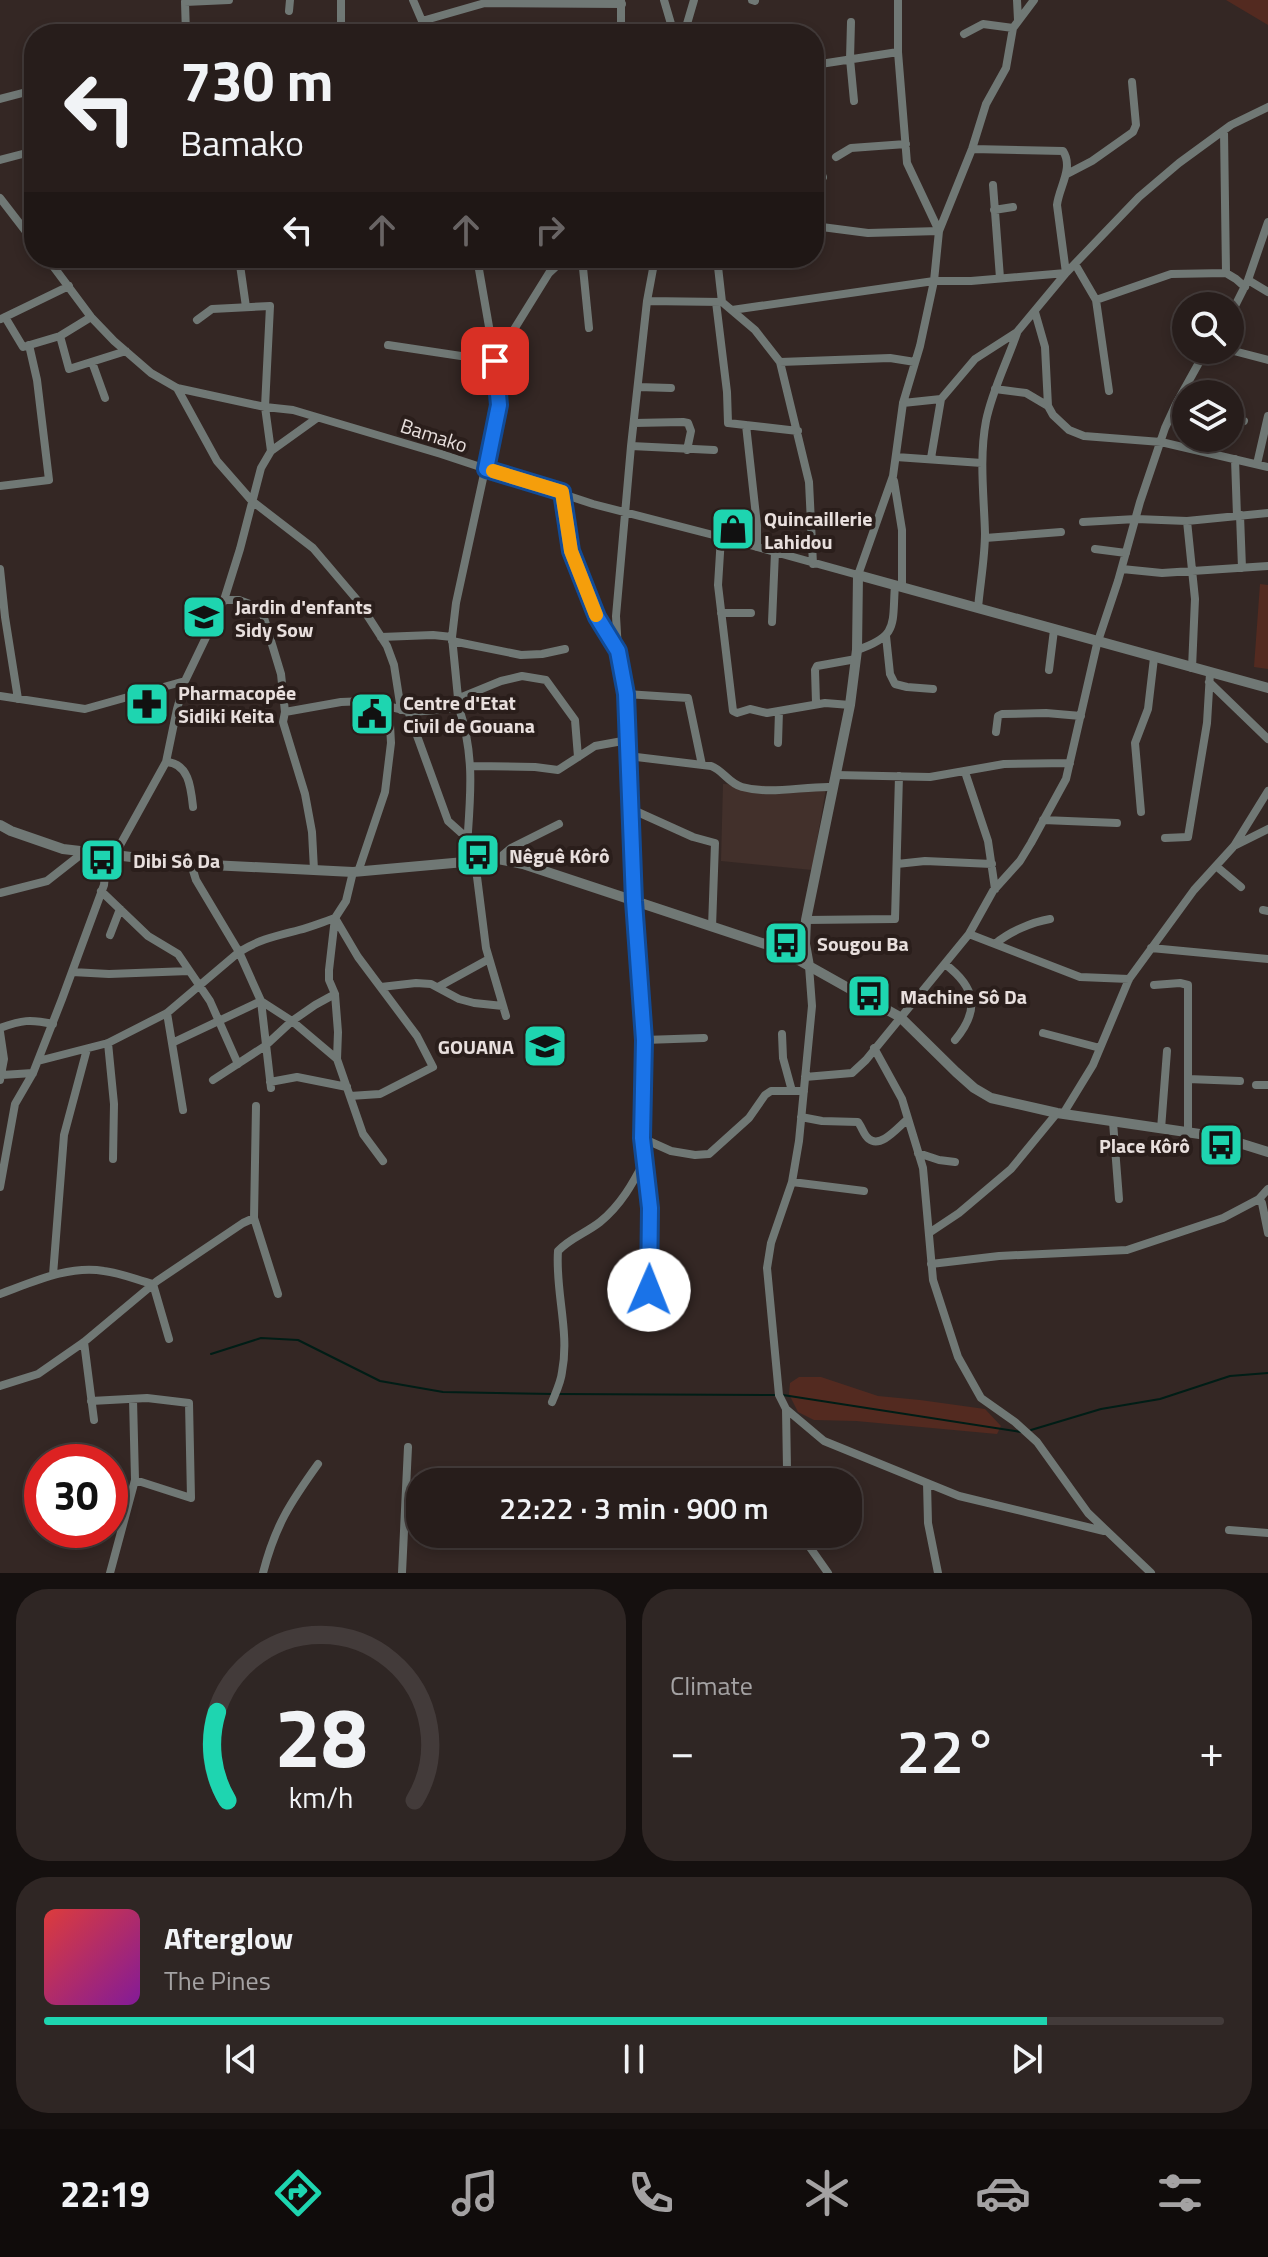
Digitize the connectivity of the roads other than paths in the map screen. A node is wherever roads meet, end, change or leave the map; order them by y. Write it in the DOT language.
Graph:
graph roads {
  1 [pos="229,0"];
  2 [pos="290,0"];
  3 [pos="341,0"];
  4 [pos="413,0"];
  5 [pos="664,0"];
  6 [pos="694,0"];
  7 [pos="898,0"];
  8 [pos="1017,0"];
  9 [pos="1034,0"];
  10 [pos="621,2"];
  11 [pos="289,11"];
  12 [pos="422,21"];
  13 [pos="851,22"];
  14 [pos="186,24"];
  15 [pos="341,24"];
  16 [pos="422,24"];
  17 [pos="621,24"];
  18 [pos="671,24"];
  19 [pos="687,24"];
  20 [pos="1016,24"];
  21 [pos="964,34"];
  22 [pos="898,52"];
  23 [pos="850,59"];
  24 [pos="824,63"];
  25 [pos="1132,82"];
  26 [pos="24,93"];
  27 [pos="0,99"];
  28 [pos="854,101"];
  29 [pos="1268,107"];
  30 [pos="1224,131"];
  31 [pos="906,144"];
  32 [pos="972,149"];
  33 [pos="24,154"];
  34 [pos="836,157"];
  35 [pos="0,160"];
  36 [pos="1067,174"];
  37 [pos="993,185"];
  38 [pos="0,198"];
  39 [pos="1013,207"];
  40 [pos="994,210"];
  41 [pos="1268,222"];
  42 [pos="824,227"];
  43 [pos="24,229"];
  44 [pos="939,231"];
  45 [pos="1075,264"];
  46 [pos="55,268"];
  47 [pos="240,268"];
  48 [pos="479,268"];
  49 [pos="554,268"];
  50 [pos="583,268"];
  51 [pos="653,268"];
  52 [pos="717,268"];
  53 [pos="1066,273"];
  54 [pos="1226,273"];
  55 [pos="1000,278"];
  56 [pos="934,281"];
  57 [pos="1246,284"];
  58 [pos="69,286"];
  59 [pos="1242,292"];
  60 [pos="1268,292"];
  61 [pos="1096,300"];
  62 [pos="647,301"];
  63 [pos="719,302"];
  64 [pos="246,307"];
  65 [pos="732,310"];
  66 [pos="1035,312"];
  67 [pos="91,317"];
  68 [pos="2,318"];
  69 [pos="197,320"];
  70 [pos="589,328"];
  71 [pos="1017,332"];
  72 [pos="60,336"];
  73 [pos="29,345"];
  74 [pos="388,345"];
  75 [pos="126,351"];
  76 [pos="1244,354"];
  77 [pos="494,357"];
  78 [pos="1268,360"];
  79 [pos="92,362"];
  80 [pos="780,362"];
  81 [pos="915,362"];
  82 [pos="638,387"];
  83 [pos="177,388"];
  84 [pos="671,388"];
  85 [pos="995,389"];
  86 [pos="1109,391"];
  87 [pos="105,398"];
  88 [pos="941,399"];
  89 [pos="903,403"];
  90 [pos="1048,406"];
  91 [pos="265,407"];
  92 [pos="1172,414"];
  93 [pos="1268,416"];
  94 [pos="317,418"];
  95 [pos="634,423"];
  96 [pos="746,425"];
  97 [pos="798,431"];
  98 [pos="1161,442"];
  99 [pos="631,446"];
  100 [pos="687,450"];
  101 [pos="714,450"];
  102 [pos="271,451"];
  103 [pos="896,457"];
  104 [pos="931,458"];
  105 [pos="1235,459"];
  106 [pos="982,463"];
  107 [pos="1257,464"];
  108 [pos="1268,467"];
  109 [pos="486,469"];
  110 [pos="893,476"];
  111 [pos="0,486"];
  112 [pos="562,492"];
  113 [pos="252,501"];
  114 [pos="624,511"];
  115 [pos="1268,513"];
  116 [pos="1238,516"];
  117 [pos="1136,519"];
  118 [pos="1187,521"];
  119 [pos="1083,522"];
  120 [pos="1061,532"];
  121 [pos="721,537"];
  122 [pos="985,538"];
  123 [pos="757,547"];
  124 [pos="1095,549"];
  125 [pos="775,552"];
  126 [pos="1126,553"];
  127 [pos="813,564"];
  128 [pos="1268,566"];
  129 [pos="1242,568"];
  130 [pos="0,569"];
  131 [pos="1122,569"];
  132 [pos="1191,571"];
  133 [pos="858,575"];
  134 [pos="898,586"];
  135 [pos="224,600"];
  136 [pos="978,608"];
  137 [pos="721,613"];
  138 [pos="751,613"];
  139 [pos="2,617"];
  140 [pos="772,622"];
  141 [pos="1054,630"];
  142 [pos="886,636"];
  143 [pos="381,637"];
  144 [pos="452,639"];
  145 [pos="1098,642"];
  146 [pos="565,649"];
  147 [pos="618,651"];
  148 [pos="857,654"];
  149 [pos="521,655"];
  150 [pos="1154,658"];
  151 [pos="1192,668"];
  152 [pos="1049,670"];
  153 [pos="522,676"];
  154 [pos="1209,678"];
  155 [pos="185,681"];
  156 [pos="1268,688"];
  157 [pos="933,689"];
  158 [pos="626,694"];
  159 [pos="0,696"];
  160 [pos="18,699"];
  161 [pos="816,703"];
  162 [pos="458,704"];
  163 [pos="850,705"];
  164 [pos="389,707"];
  165 [pos="404,711"];
  166 [pos="779,711"];
  167 [pos="285,712"];
  168 [pos="1081,716"];
  169 [pos="996,732"];
  170 [pos="1268,739"];
  171 [pos="628,740"];
  172 [pos="778,743"];
  173 [pos="628,756"];
  174 [pos="578,757"];
  175 [pos="166,762"];
  176 [pos="1070,763"];
  177 [pos="702,765"];
  178 [pos="472,766"];
  179 [pos="965,772"];
  180 [pos="835,775"];
  181 [pos="899,776"];
  182 [pos="832,787"];
  183 [pos="1268,791"];
  184 [pos="193,807"];
  185 [pos="631,809"];
  186 [pos="1141,812"];
  187 [pos="1043,820"];
  188 [pos="1117,823"];
  189 [pos="559,824"];
  190 [pos="0,825"];
  191 [pos="1268,829"];
  192 [pos="467,838"];
  193 [pos="1165,838"];
  194 [pos="1234,846"];
  195 [pos="84,852"];
  196 [pos="110,856"];
  197 [pos="498,859"];
  198 [pos="470,862"];
  199 [pos="191,864"];
  200 [pos="897,864"];
  201 [pos="992,864"];
  202 [pos="1216,866"];
  203 [pos="314,870"];
  204 [pos="356,872"];
  205 [pos="1241,887"];
  206 [pos="995,889"];
  207 [pos="101,891"];
  208 [pos="0,893"];
  209 [pos="634,901"];
  210 [pos="120,909"];
  211 [pos="335,918"];
  212 [pos="1050,919"];
  213 [pos="806,920"];
  214 [pos="712,927"];
  215 [pos="969,934"];
  216 [pos="110,935"];
  217 [pos="995,944"];
  218 [pos="1151,948"];
  219 [pos="239,952"];
  220 [pos="489,959"];
  221 [pos="1268,959"];
  222 [pos="945,964"];
  223 [pos="809,966"];
  224 [pos="189,971"];
  225 [pos="72,972"];
  226 [pos="1129,979"];
  227 [pos="1154,985"];
  228 [pos="199,986"];
  229 [pos="381,987"];
  230 [pos="438,987"];
  231 [pos="335,994"];
  232 [pos="261,1001"];
  233 [pos="503,1006"];
  234 [pos="167,1013"];
  235 [pos="506,1016"];
  236 [pos="900,1017"];
  237 [pos="219,1021"];
  238 [pos="292,1021"];
  239 [pos="53,1024"];
  240 [pos="1043,1033"];
  241 [pos="0,1034"];
  242 [pos="782,1034"];
  243 [pos="704,1038"];
  244 [pos="644,1040"];
  245 [pos="955,1040"];
  246 [pos="108,1043"];
  247 [pos="172,1043"];
  248 [pos="265,1046"];
  249 [pos="874,1048"];
  250 [pos="1100,1048"];
  251 [pos="87,1049"];
  252 [pos="1167,1051"];
  253 [pos="337,1059"];
  254 [pos="38,1061"];
  255 [pos="238,1064"];
  256 [pos="33,1073"];
  257 [pos="805,1077"];
  258 [pos="1,1078"];
  259 [pos="1188,1079"];
  260 [pos="213,1080"];
  261 [pos="1240,1081"];
  262 [pos="1256,1085"];
  263 [pos="1268,1085"];
  264 [pos="792,1091"];
  265 [pos="804,1091"];
  266 [pos="348,1092"];
  267 [pos="256,1106"];
  268 [pos="183,1110"];
  269 [pos="1060,1114"];
  270 [pos="801,1117"];
  271 [pos="908,1119"];
  272 [pos="1113,1122"];
  273 [pos="1161,1129"];
  274 [pos="1188,1133"];
  275 [pos="642,1138"];
  276 [pos="4,1140"];
  277 [pos="1268,1152"];
  278 [pos="918,1153"];
  279 [pos="113,1159"];
  280 [pos="645,1159"];
  281 [pos="383,1161"];
  282 [pos="955,1162"];
  283 [pos="792,1182"];
  284 [pos="0,1187"];
  285 [pos="1268,1189"];
  286 [pos="864,1191"];
  287 [pos="1119,1199"];
  288 [pos="1259,1199"];
  289 [pos="254,1218"];
  290 [pos="929,1233"];
  291 [pos="1268,1233"];
  292 [pos="931,1264"];
  293 [pos="53,1275"];
  294 [pos="153,1284"];
  295 [pos="649,1290"];
  296 [pos="0,1294"];
  297 [pos="278,1294"];
  298 [pos="169,1339"];
  299 [pos="84,1342"];
  300 [pos="0,1386"];
  301 [pos="133,1399"];
  302 [pos="91,1401"];
  303 [pos="552,1402"];
  304 [pos="786,1409"];
  305 [pos="94,1420"];
  306 [pos="408,1447"];
  307 [pos="318,1464"];
  308 [pos="787,1468"];
  309 [pos="135,1480"];
  310 [pos="927,1483"];
  311 [pos="1229,1530"];
  312 [pos="1104,1531"];
  313 [pos="1268,1533"];
  314 [pos="810,1548"];
  315 [pos="110,1573"];
  316 [pos="263,1573"];
  317 [pos="402,1573"];
  318 [pos="828,1573"];
  319 [pos="938,1573"];
  320 [pos="1151,1573"];
  1 -- 14 [label="street"];
  2 -- 11 [label="street"];
  3 -- 15 [label="street"];
  4 -- 12 [label="street"];
  5 -- 18 [label="street"];
  6 -- 19 [label="street"];
  7 -- 22 [label="street"];
  8 -- 20 [label="street"];
  9 -- 20 [label="street"];
  10 -- 12 [label="street"];
  10 -- 17 [label="street"];
  12 -- 16 [label="street"];
  13 -- 23 [label="street"];
  20 -- 21 [label="street"];
  20 -- 32 [label="street"];
  22 -- 23 [label="street"];
  22 -- 31 [label="street"];
  23 -- 24 [label="street"];
  23 -- 28 [label="street"];
  25 -- 36 [label="street"];
  26 -- 27 [label="street"];
  29 -- 30 [label="street"];
  30 -- 45 [label="street"];
  30 -- 54 [label="street"];
  31 -- 34 [label="street"];
  31 -- 44 [label="street"];
  32 -- 36 [label="street"];
  32 -- 44 [label="street"];
  33 -- 35 [label="street"];
  36 -- 53 [label="street"];
  37 -- 40 [label="street"];
  38 -- 43 [label="street"];
  39 -- 40 [label="street"];
  40 -- 55 [label="street"];
  41 -- 57 [label="street"];
  42 -- 44 [label="street"];
  44 -- 56 [label="street"];
  45 -- 53 [label="street"];
  45 -- 61 [label="street"];
  46 -- 58 [label="street, Bamako"];
  47 -- 64 [label="street"];
  48 -- 77 [label="street"];
  49 -- 77 [label="street"];
  50 -- 70 [label="street"];
  51 -- 62 [label="street"];
  52 -- 63 [label="street"];
  53 -- 55 [label="street"];
  53 -- 66 [label="street"];
  54 -- 57 [label="street"];
  54 -- 61 [label="street"];
  55 -- 56 [label="street"];
  56 -- 65 [label="street"];
  56 -- 81 [label="street"];
  57 -- 59 [label="street"];
  57 -- 60 [label="street"];
  58 -- 67 [label="street, Bamako"];
  58 -- 68 [label="street"];
  61 -- 86 [label="street"];
  62 -- 63 [label="street"];
  62 -- 82 [label="street"];
  63 -- 65 [label="street"];
  63 -- 96 [label="street"];
  64 -- 69 [label="street"];
  64 -- 91 [label="street"];
  65 -- 80 [label="street"];
  66 -- 71 [label="street"];
  66 -- 90 [label="street"];
  67 -- 72 [label="street"];
  67 -- 75 [label="street, Bamako"];
  68 -- 73 [label="street"];
  71 -- 85 [label="street"];
  71 -- 88 [label="street"];
  72 -- 73 [label="street"];
  72 -- 79 [label="street"];
  73 -- 111 [label="street"];
  74 -- 77 [label="street"];
  75 -- 79 [label="street"];
  75 -- 83 [label="street, Bamako"];
  76 -- 78 [label="street"];
  77 -- 109 [label="street"];
  79 -- 87 [label="street"];
  80 -- 81 [label="street"];
  80 -- 97 [label="street"];
  81 -- 89 [label="street"];
  82 -- 84 [label="street"];
  82 -- 95 [label="street"];
  83 -- 91 [label="street, Bamako"];
  83 -- 113 [label="street"];
  85 -- 90 [label="street"];
  85 -- 106 [label="street"];
  88 -- 89 [label="street"];
  88 -- 104 [label="street"];
  89 -- 103 [label="street"];
  90 -- 98 [label="street"];
  91 -- 94 [label="street, Bamako"];
  91 -- 102 [label="street"];
  92 -- 98 [label="street"];
  93 -- 107 [label="street"];
  94 -- 102 [label="street"];
  94 -- 109 [label="street, Bamako"];
  95 -- 99 [label="street"];
  95 -- 100 [label="street"];
  96 -- 97 [label="street"];
  96 -- 123 [label="street"];
  97 -- 127 [label="street"];
  98 -- 105 [label="street"];
  98 -- 117 [label="street"];
  99 -- 100 [label="street"];
  99 -- 114 [label="street"];
  100 -- 101 [label="street"];
  102 -- 113 [label="street"];
  103 -- 104 [label="street"];
  103 -- 110 [label="street"];
  104 -- 106 [label="street"];
  105 -- 107 [label="street"];
  105 -- 116 [label="street"];
  106 -- 122 [label="street"];
  107 -- 108 [label="street"];
  109 -- 112 [label="street, Bamako"];
  109 -- 144 [label="street"];
  110 -- 133 [label="street"];
  110 -- 134 [label="street"];
  112 -- 114 [label="street, Bamako"];
  112 -- 147 [label="street"];
  113 -- 135 [label="street"];
  113 -- 143 [label="street"];
  114 -- 121 [label="street, Bamako"];
  114 -- 147 [label="street"];
  115 -- 116 [label="street"];
  116 -- 118 [label="street"];
  116 -- 129 [label="street"];
  117 -- 118 [label="street"];
  117 -- 119 [label="street"];
  117 -- 126 [label="street"];
  118 -- 132 [label="street"];
  120 -- 122 [label="street"];
  121 -- 123 [label="street, Bamako"];
  121 -- 137 [label="street"];
  122 -- 136 [label="street"];
  123 -- 125 [label="street, Bamako"];
  124 -- 126 [label="street"];
  125 -- 127 [label="street, Bamako"];
  125 -- 140 [label="street"];
  126 -- 131 [label="street"];
  127 -- 133 [label="street, Bamako"];
  128 -- 129 [label="street"];
  129 -- 132 [label="street"];
  130 -- 139 [label="street"];
  131 -- 132 [label="street"];
  131 -- 145 [label="street"];
  132 -- 151 [label="street"];
  133 -- 134 [label="street"];
  133 -- 148 [label="street"];
  134 -- 136 [label="street"];
  134 -- 142 [label="street"];
  135 -- 155 [label="street"];
  135 -- 167 [label="street"];
  136 -- 141 [label="street"];
  137 -- 138 [label="street"];
  137 -- 166 [label="street"];
  139 -- 160 [label="street"];
  141 -- 145 [label="street"];
  141 -- 152 [label="street"];
  142 -- 148 [label="street"];
  142 -- 157 [label="street"];
  143 -- 144 [label="street"];
  143 -- 165 [label="street"];
  144 -- 149 [label="street"];
  144 -- 162 [label="street"];
  145 -- 150 [label="street"];
  145 -- 168 [label="street"];
  146 -- 149 [label="street"];
  147 -- 158 [label="street"];
  148 -- 161 [label="street"];
  148 -- 163 [label="street"];
  149 -- 153 [label="street"];
  150 -- 151 [label="street"];
  150 -- 186 [label="street"];
  151 -- 154 [label="street"];
  153 -- 162 [label="street"];
  153 -- 174 [label="street"];
  154 -- 156 [label="street"];
  154 -- 170 [label="street"];
  154 -- 193 [label="street"];
  155 -- 160 [label="street"];
  155 -- 175 [label="street"];
  158 -- 171 [label="street"];
  158 -- 177 [label="street"];
  159 -- 160 [label="street"];
  161 -- 163 [label="street"];
  161 -- 166 [label="street"];
  162 -- 165 [label="street"];
  162 -- 178 [label="street"];
  163 -- 180 [label="street"];
  164 -- 165 [label="street"];
  164 -- 167 [label="street"];
  164 -- 204 [label="street"];
  165 -- 192 [label="street"];
  166 -- 172 [label="street"];
  167 -- 203 [label="street"];
  168 -- 169 [label="street"];
  168 -- 176 [label="street"];
  171 -- 173 [label="street"];
  171 -- 174 [label="street"];
  173 -- 177 [label="street"];
  173 -- 185 [label="street"];
  174 -- 178 [label="street"];
  175 -- 184 [label="street"];
  175 -- 196 [label="street"];
  176 -- 179 [label="street"];
  176 -- 187 [label="street"];
  177 -- 182 [label="street"];
  178 -- 192 [label="street"];
  179 -- 181 [label="street"];
  179 -- 201 [label="street"];
  180 -- 181 [label="street"];
  180 -- 182 [label="street"];
  181 -- 200 [label="street"];
  182 -- 213 [label="street"];
  183 -- 194 [label="street"];
  185 -- 209 [label="street"];
  185 -- 214 [label="street"];
  187 -- 188 [label="street"];
  187 -- 206 [label="street"];
  189 -- 197 [label="street"];
  190 -- 195 [label="street"];
  191 -- 194 [label="street"];
  192 -- 198 [label="street"];
  194 -- 202 [label="street"];
  195 -- 196 [label="street"];
  195 -- 208 [label="street"];
  196 -- 199 [label="street"];
  196 -- 207 [label="street"];
  197 -- 198 [label="street"];
  197 -- 209 [label="street"];
  198 -- 204 [label="street"];
  198 -- 220 [label="street"];
  199 -- 203 [label="street"];
  199 -- 219 [label="street"];
  200 -- 201 [label="street"];
  200 -- 213 [label="street"];
  201 -- 206 [label="street"];
  202 -- 205 [label="street"];
  202 -- 218 [label="street"];
  203 -- 204 [label="street"];
  204 -- 211 [label="street"];
  206 -- 215 [label="street"];
  207 -- 210 [label="street"];
  207 -- 225 [label="street"];
  209 -- 214 [label="street"];
  209 -- 244 [label="street"];
  210 -- 216 [label="street"];
  210 -- 224 [label="street"];
  211 -- 219 [label="street"];
  211 -- 229 [label="street"];
  211 -- 231 [label="street"];
  212 -- 217 [label="street"];
  213 -- 223 [label="street"];
  214 -- 223 [label="street"];
  215 -- 217 [label="street"];
  215 -- 222 [label="street"];
  217 -- 226 [label="street"];
  218 -- 221 [label="street"];
  218 -- 226 [label="street"];
  219 -- 228 [label="street"];
  219 -- 232 [label="street"];
  220 -- 230 [label="street"];
  220 -- 233 [label="street"];
  222 -- 236 [label="street"];
  222 -- 245 [label="street"];
  223 -- 236 [label="street"];
  223 -- 257 [label="street"];
  224 -- 225 [label="street"];
  224 -- 228 [label="street"];
  225 -- 239 [label="street"];
  226 -- 250 [label="street"];
  227 -- 259 [label="street"];
  228 -- 234 [label="street"];
  228 -- 237 [label="street"];
  229 -- 230 [label="street"];
  229 -- 266 [label="street"];
  230 -- 233 [label="street"];
  231 -- 238 [label="street"];
  231 -- 253 [label="street"];
  232 -- 237 [label="street"];
  232 -- 238 [label="street"];
  232 -- 248 [label="street"];
  233 -- 235 [label="street"];
  234 -- 246 [label="street"];
  234 -- 247 [label="street"];
  236 -- 249 [label="street"];
  236 -- 269 [label="street"];
  237 -- 247 [label="street"];
  237 -- 255 [label="street"];
  238 -- 248 [label="street"];
  238 -- 253 [label="street"];
  239 -- 241 [label="street"];
  239 -- 254 [label="street"];
  240 -- 250 [label="street"];
  241 -- 258 [label="street"];
  242 -- 264 [label="street"];
  243 -- 244 [label="street"];
  244 -- 275 [label="street"];
  246 -- 251 [label="street"];
  246 -- 279 [label="street"];
  247 -- 268 [label="street"];
  248 -- 255 [label="street"];
  248 -- 266 [label="street"];
  249 -- 257 [label="street"];
  249 -- 271 [label="street"];
  250 -- 269 [label="street"];
  251 -- 254 [label="street"];
  251 -- 293 [label="street"];
  252 -- 273 [label="street"];
  253 -- 266 [label="street"];
  254 -- 256 [label="street"];
  255 -- 260 [label="street"];
  256 -- 258 [label="street"];
  256 -- 276 [label="street"];
  257 -- 265 [label="street"];
  259 -- 261 [label="street"];
  259 -- 274 [label="street"];
  262 -- 263 [label="street"];
  264 -- 265 [label="street"];
  264 -- 275 [label="street"];
  265 -- 270 [label="street"];
  266 -- 281 [label="street"];
  267 -- 289 [label="street"];
  269 -- 272 [label="street"];
  269 -- 290 [label="street"];
  270 -- 271 [label="street"];
  270 -- 283 [label="street"];
  271 -- 278 [label="street"];
  272 -- 273 [label="street"];
  272 -- 287 [label="street"];
  273 -- 274 [label="street"];
  274 -- 277 [label="street"];
  275 -- 280 [label="street"];
  276 -- 284 [label="street"];
  278 -- 282 [label="street"];
  278 -- 290 [label="street"];
  280 -- 295 [label="street"];
  280 -- 303 [label="street"];
  283 -- 286 [label="street"];
  283 -- 304 [label="street"];
  285 -- 288 [label="street"];
  288 -- 291 [label="street"];
  288 -- 292 [label="street"];
  289 -- 294 [label="street"];
  289 -- 297 [label="street"];
  290 -- 292 [label="street"];
  292 -- 312 [label="street"];
  293 -- 294 [label="street"];
  293 -- 296 [label="street"];
  294 -- 298 [label="street"];
  294 -- 299 [label="street"];
  299 -- 300 [label="street"];
  299 -- 302 [label="street"];
  301 -- 302 [label="street"];
  301 -- 309 [label="street"];
  301 -- 309 [label="street"];
  302 -- 305 [label="street"];
  304 -- 308 [label="street"];
  304 -- 310 [label="street"];
  306 -- 317 [label="street"];
  307 -- 316 [label="street"];
  309 -- 315 [label="street"];
  310 -- 312 [label="street"];
  310 -- 319 [label="street"];
  311 -- 313 [label="street"];
  312 -- 320 [label="street"];
  314 -- 318 [label="street"];
}
